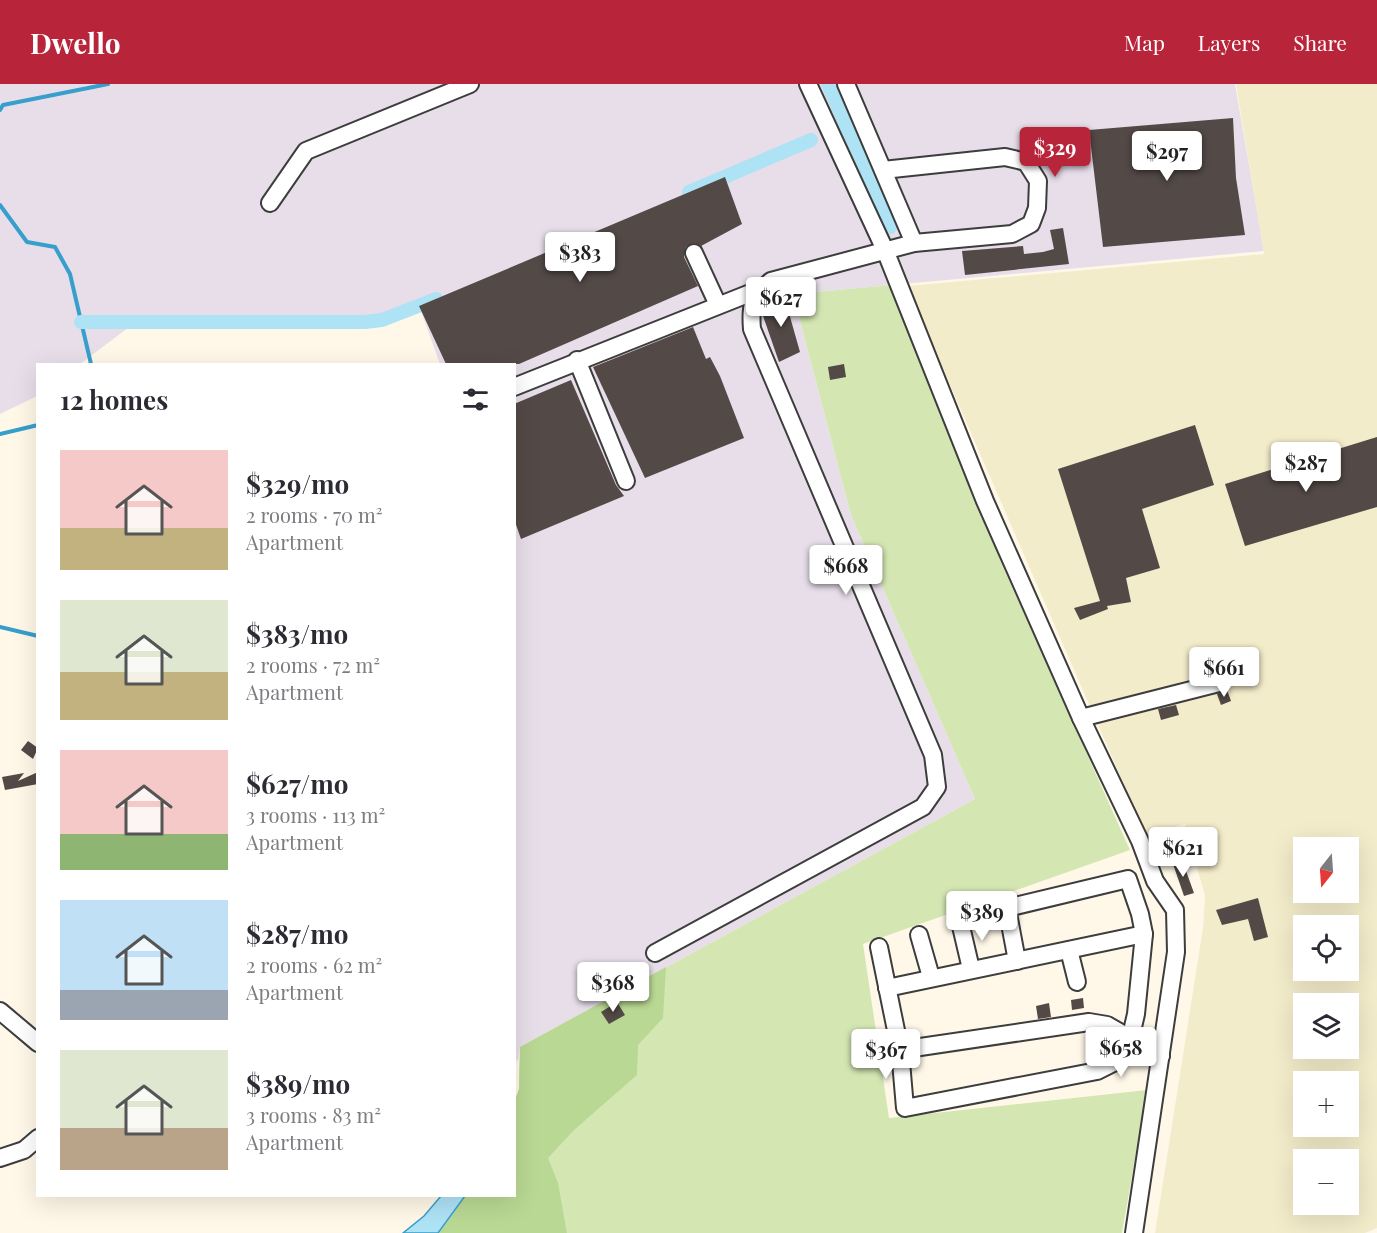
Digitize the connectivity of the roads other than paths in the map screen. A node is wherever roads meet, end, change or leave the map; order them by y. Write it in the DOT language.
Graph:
graph roads {
  1 [pos="470,84"];
  2 [pos="808,84"];
  3 [pos="846,84"];
  4 [pos="883,170"];
  5 [pos="270,203"];
  6 [pos="914,243"];
  7 [pos="885,250"];
  8 [pos="694,253"];
  9 [pos="764,287"];
  10 [pos="718,305"];
  11 [pos="577,360"];
  12 [pos="516,386"];
  13 [pos="626,482"];
  14 [pos="1219,682"];
  15 [pos="1081,718"];
  16 [pos="960,922"];
  17 [pos="1144,934"];
  18 [pos="919,935"];
  19 [pos="879,947"];
  20 [pos="1069,950"];
  21 [pos="655,952"];
  22 [pos="1017,962"];
  23 [pos="971,969"];
  24 [pos="931,977"];
  25 [pos="1077,982"];
  26 [pos="887,988"];
  27 [pos="0,1011"];
  28 [pos="1130,1040"];
  29 [pos="36,1041"];
  30 [pos="900,1050"];
  31 [pos="1161,1056"];
  32 [pos="36,1140"];
  33 [pos="0,1158"];
  34 [pos="1134,1233"];
  1 -- 5 [label="street"];
  2 -- 7 [label="street"];
  3 -- 4 [label="street"];
  4 -- 6 [label="street"];
  4 -- 6 [label="street"];
  6 -- 7 [label="street"];
  7 -- 9 [label="street"];
  7 -- 15 [label="street"];
  8 -- 10 [label="street"];
  9 -- 10 [label="street"];
  9 -- 21 [label="street"];
  10 -- 11 [label="street"];
  11 -- 12 [label="street"];
  11 -- 13 [label="street"];
  14 -- 15 [label="street"];
  15 -- 31 [label="street"];
  16 -- 23 [label="street"];
  17 -- 20 [label="street"];
  17 -- 22 [label="street"];
  17 -- 28 [label="street"];
  18 -- 24 [label="street"];
  19 -- 26 [label="street"];
  20 -- 22 [label="street"];
  20 -- 25 [label="street"];
  22 -- 23 [label="street"];
  23 -- 24 [label="street"];
  24 -- 26 [label="street"];
  26 -- 30 [label="street"];
  27 -- 29 [label="street"];
  28 -- 30 [label="street"];
  28 -- 30 [label="street"];
  28 -- 31 [label="street"];
  31 -- 34 [label="street"];
  32 -- 33 [label="street"];
}
